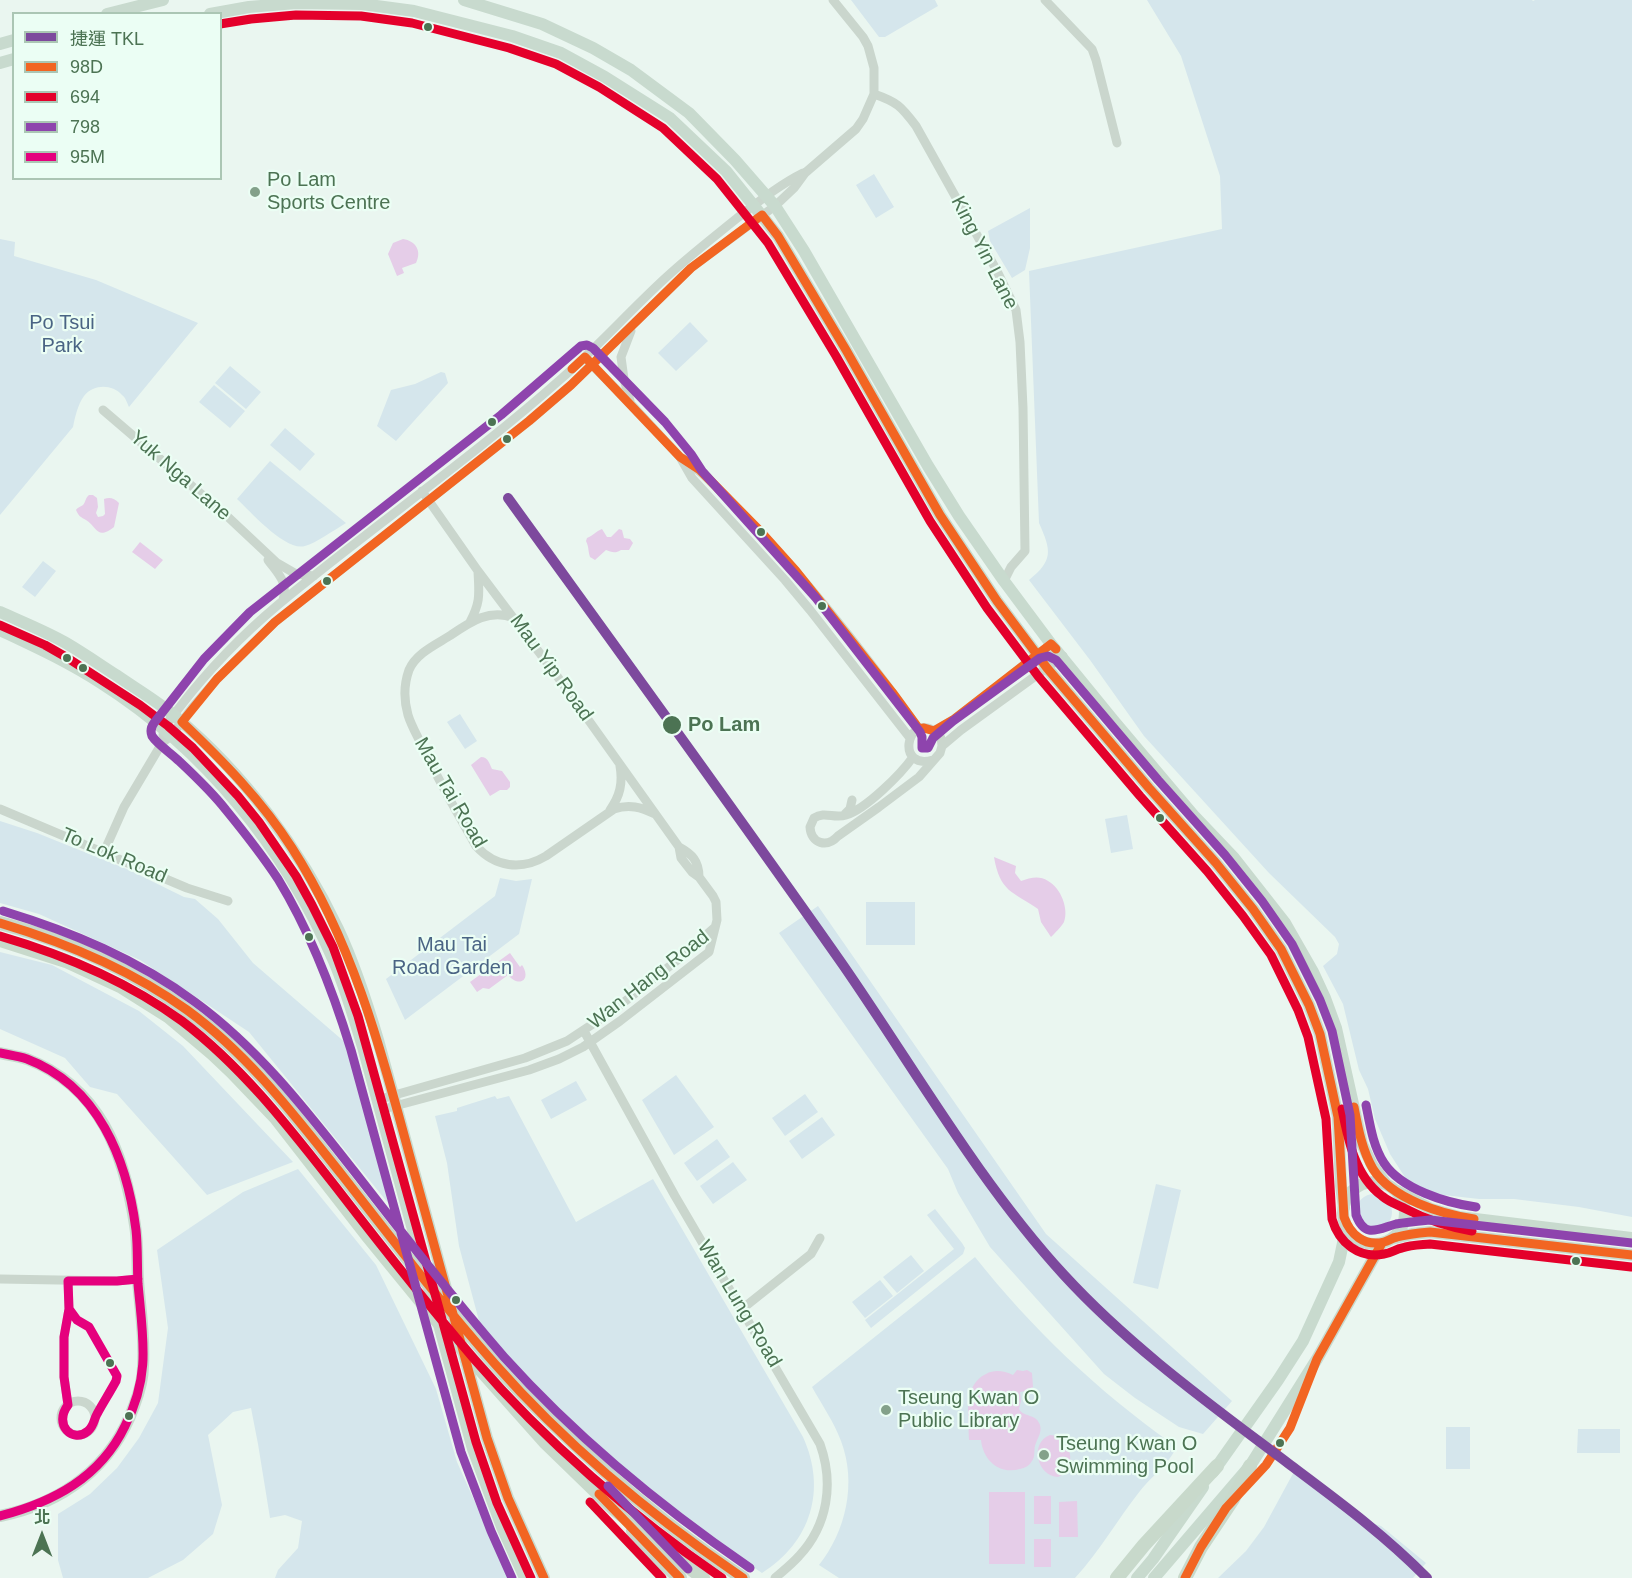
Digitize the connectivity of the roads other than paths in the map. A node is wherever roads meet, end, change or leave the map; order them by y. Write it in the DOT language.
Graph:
graph roads {
  1 [pos="163,0"];
  2 [pos="464,0"];
  3 [pos="833,0"];
  4 [pos="1045,0"];
  5 [pos="231,5"];
  6 [pos="115,12"];
  7 [pos="215,12"];
  8 [pos="874,94"];
  9 [pos="1117,143"];
  10 [pos="771,201"];
  11 [pos="758,210"];
  12 [pos="633,326"];
  13 [pos="585,357"];
  14 [pos="592,365"];
  15 [pos="631,404"];
  16 [pos="103,410"];
  17 [pos="680,457"];
  18 [pos="422,491"];
  19 [pos="429,500"];
  20 [pos="256,544"];
  21 [pos="478,571"];
  22 [pos="314,576"];
  23 [pos="1004,581"];
  24 [pos="283,601"];
  25 [pos="0,612"];
  26 [pos="514,618"];
  27 [pos="470,622"];
  28 [pos="0,630"];
  29 [pos="1051,644"];
  30 [pos="1037,655"];
  31 [pos="1063,656"];
  32 [pos="1047,668"];
  33 [pos="178,718"];
  34 [pos="919,729"];
  35 [pos="934,730"];
  36 [pos="165,736"];
  37 [pos="909,738"];
  38 [pos="942,746"];
  39 [pos="913,757"];
  40 [pos="933,760"];
  41 [pos="619,761"];
  42 [pos="852,800"];
  43 [pos="0,809"];
  44 [pos="608,813"];
  45 [pos="657,815"];
  46 [pos="840,816"];
  47 [pos="104,852"];
  48 [pos="228,901"];
  49 [pos="0,923"];
  50 [pos="715,927"];
  51 [pos="0,940"];
  52 [pos="584,1031"];
  53 [pos="590,1042"];
  54 [pos="0,1053"];
  55 [pos="395,1101"];
  56 [pos="378,1105"];
  57 [pos="1391,1188"];
  58 [pos="1344,1208"];
  59 [pos="1345,1222"];
  60 [pos="820,1238"];
  61 [pos="1632,1238"];
  62 [pos="1386,1241"];
  63 [pos="1632,1255"];
  64 [pos="0,1279"];
  65 [pos="138,1279"];
  66 [pos="68,1281"];
  67 [pos="741,1309"];
  68 [pos="68,1405"];
  69 [pos="1217,1466"];
  70 [pos="1250,1466"];
  71 [pos="614,1509"];
  72 [pos="0,1516"];
  73 [pos="525,1578"];
  74 [pos="544,1578"];
  75 [pos="680,1578"];
  76 [pos="704,1578"];
  77 [pos="742,1578"];
  78 [pos="775,1578"];
  79 [pos="1117,1578"];
  80 [pos="1137,1578"];
  81 [pos="1154,1578"];
  82 [pos="1185,1578"];
  1 -- 6 [label="main road"];
  2 -- 10 [label="main road"];
  3 -- 8 [label="street"];
  4 -- 9 [label="street"];
  5 -- 7 [label="main road"];
  5 -- 11 [label="main road"];
  8 -- 10 [label="street"];
  8 -- 23 [label="street, King Yin Lane"];
  10 -- 11 [label="street"];
  10 -- 23 [label="main road"];
  11 -- 12 [label="street"];
  11 -- 13 [label="street"];
  11 -- 30 [label="main road"];
  12 -- 14 [label="street"];
  12 -- 15 [label="street"];
  13 -- 14 [label="street"];
  13 -- 18 [label="street"];
  14 -- 15 [label="street"];
  14 -- 19 [label="street"];
  15 -- 17 [label="street"];
  16 -- 20 [label="street, Yuk Nga Lane"];
  17 -- 34 [label="street"];
  17 -- 37 [label="street"];
  18 -- 19 [label="street, Mau Yip Road"];
  18 -- 22 [label="street"];
  19 -- 21 [label="street, Mau Yip Road"];
  19 -- 33 [label="street"];
  20 -- 22 [label="street, Yuk Nga Lane"];
  20 -- 24 [label="street, Yuk Nga Lane"];
  21 -- 26 [label="street, Mau Yip Road"];
  21 -- 27 [label="street"];
  22 -- 24 [label="street"];
  23 -- 29 [label="main road"];
  24 -- 33 [label="street"];
  25 -- 33 [label="main road"];
  26 -- 27 [label="street, Mau Tai Road"];
  26 -- 41 [label="street, Mau Yip Road"];
  27 -- 44 [label="street, Mau Tai Road"];
  28 -- 36 [label="main road"];
  29 -- 30 [label="street"];
  29 -- 31 [label="main road"];
  30 -- 32 [label="main road"];
  30 -- 35 [label="street"];
  31 -- 32 [label="street"];
  31 -- 57 [label="main road"];
  32 -- 38 [label="street"];
  32 -- 58 [label="main road"];
  33 -- 36 [label="street"];
  33 -- 55 [label="main road"];
  34 -- 35 [label="street"];
  34 -- 37 [label="street"];
  35 -- 38 [label="street"];
  36 -- 47 [label="street"];
  36 -- 56 [label="main road"];
  37 -- 39 [label="street"];
  38 -- 40 [label="street"];
  39 -- 40 [label="street"];
  39 -- 46 [label="street"];
  40 -- 46 [label="street"];
  41 -- 44 [label="street"];
  41 -- 45 [label="street, Mau Yip Road"];
  42 -- 46 [label="street"];
  43 -- 47 [label="street, To Lok Road"];
  44 -- 45 [label="street, Mau Tai Road"];
  45 -- 50 [label="street, Mau Yip Road"];
  47 -- 48 [label="street, To Lok Road"];
  49 -- 77 [label="highway"];
  50 -- 52 [label="street, Wan Hang Road"];
  50 -- 53 [label="street, Wan Hang Road"];
  51 -- 71 [label="highway"];
  52 -- 53 [label="street, Wan Lung Road"];
  52 -- 55 [label="street, Wan Hang Road"];
  53 -- 55 [label="street, Wan Hang Road"];
  53 -- 67 [label="street, Wan Lung Road"];
  54 -- 65 [label="main road"];
  55 -- 56 [label="street, Wan Hang Road"];
  55 -- 74 [label="main road"];
  56 -- 73 [label="main road"];
  57 -- 58 [label="main road"];
  57 -- 61 [label="main road"];
  57 -- 62 [label="main road"];
  58 -- 59 [label="main road"];
  59 -- 62 [label="main road"];
  59 -- 69 [label="main road"];
  60 -- 67 [label="street"];
  62 -- 63 [label="main road"];
  62 -- 70 [label="main road"];
  64 -- 66 [label="street"];
  65 -- 66 [label="street"];
  65 -- 72 [label="main road"];
  66 -- 68 [label="street"];
  67 -- 78 [label="street, Wan Lung Road"];
  69 -- 79 [label="highway"];
  69 -- 80 [label="main road"];
  70 -- 81 [label="main road"];
  70 -- 82 [label="highway"];
  71 -- 75 [label="highway"];
  71 -- 76 [label="highway"];
}
